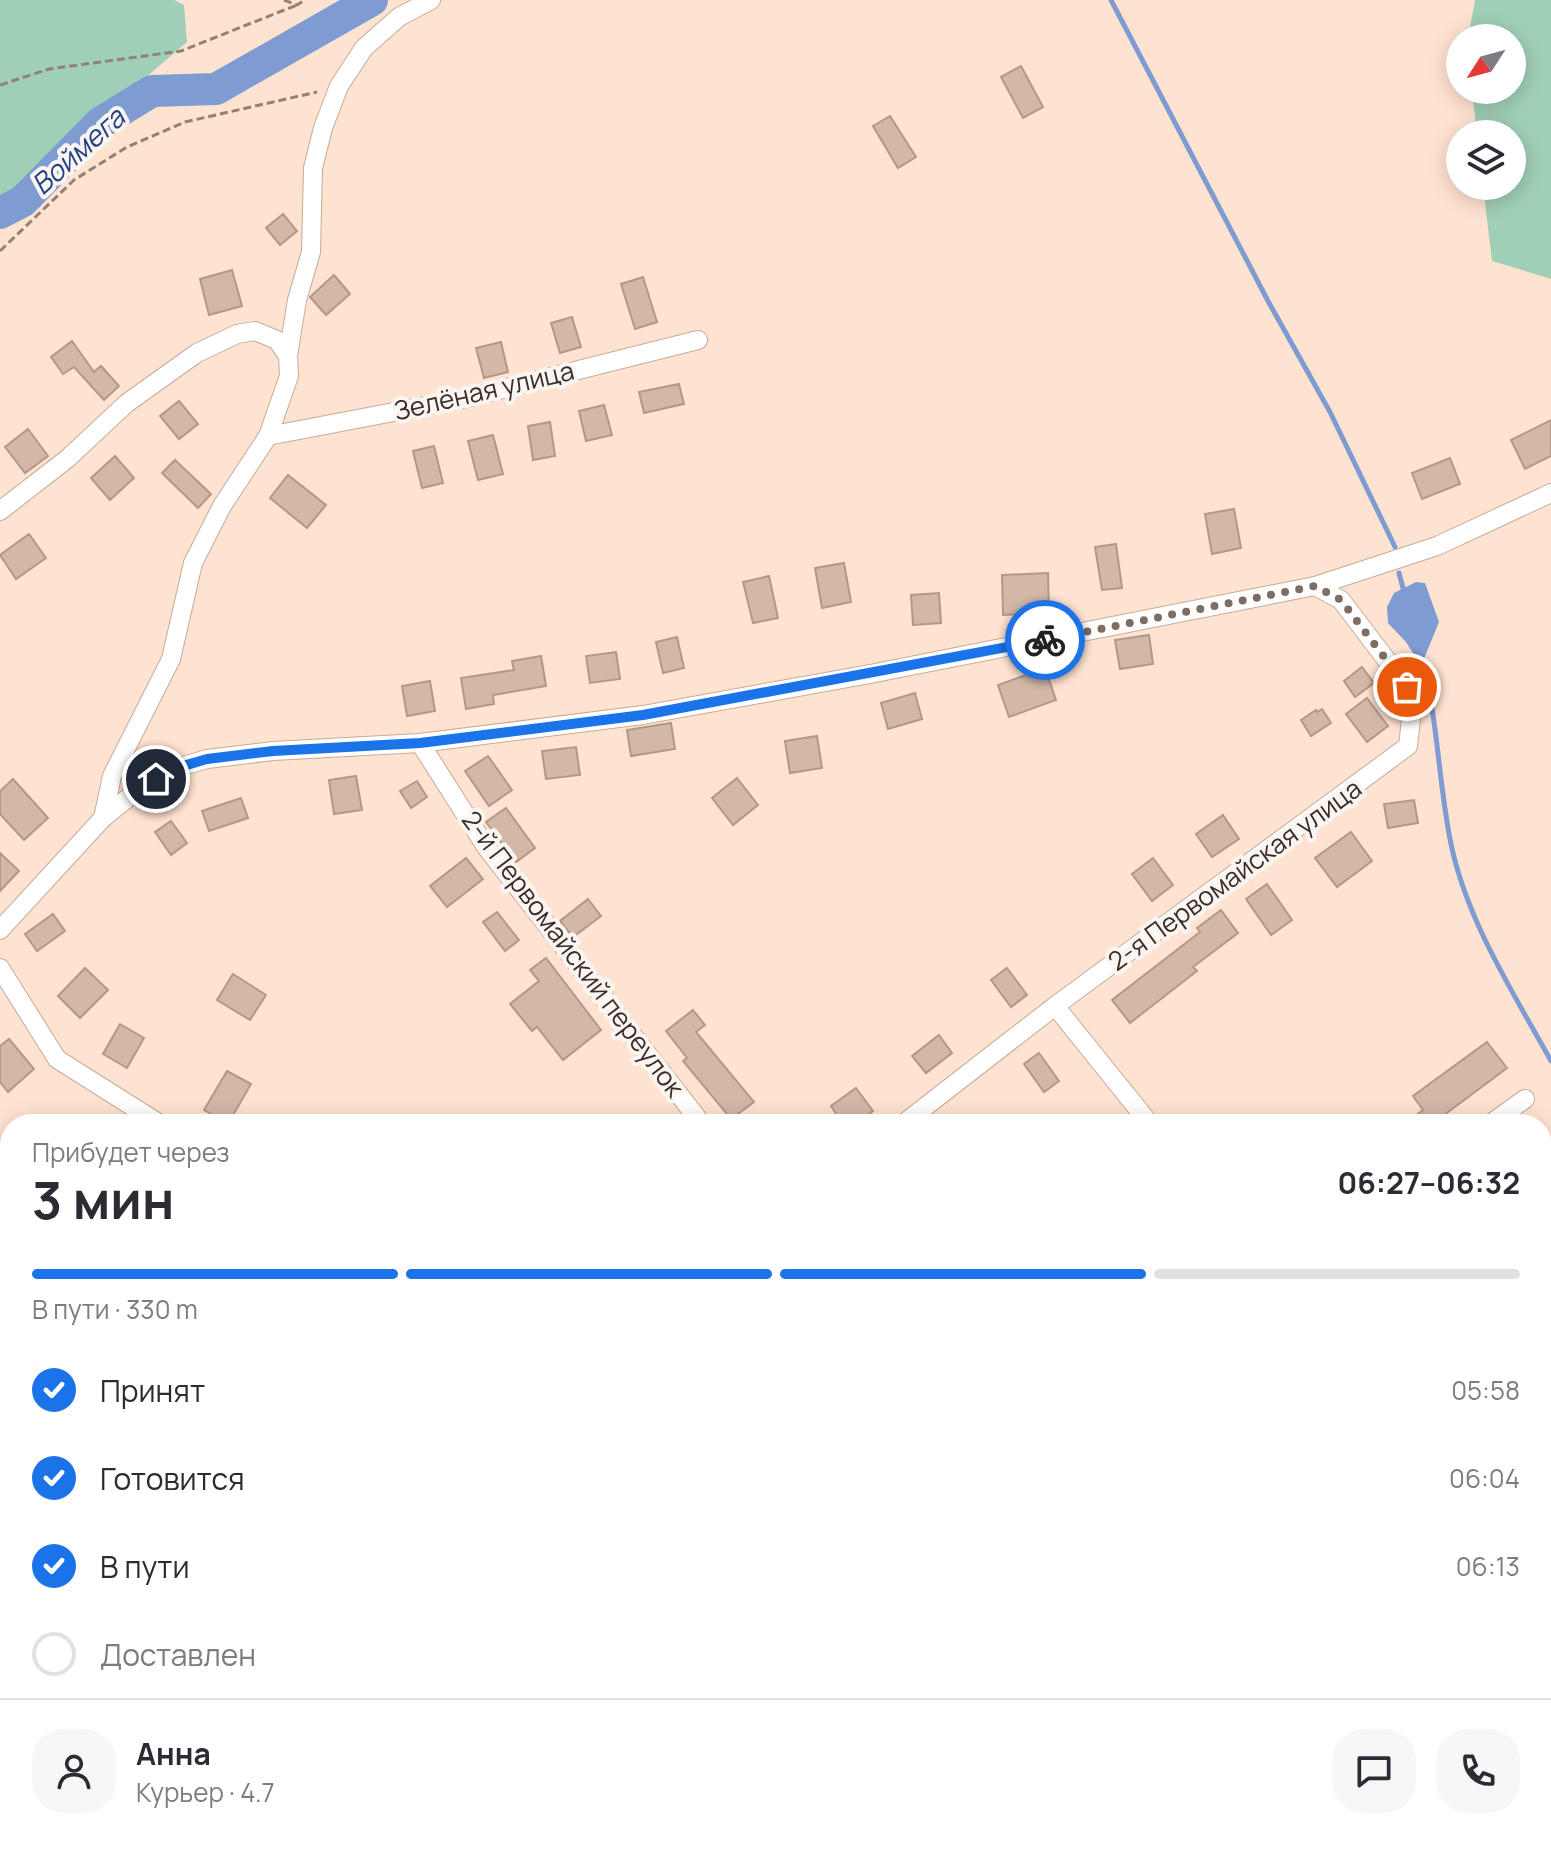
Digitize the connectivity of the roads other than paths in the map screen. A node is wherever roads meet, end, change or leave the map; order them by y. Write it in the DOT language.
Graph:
graph roads {
  1 [pos="431,0"];
  2 [pos="698,340"];
  3 [pos="288,356"];
  4 [pos="268,436"];
  5 [pos="1551,493"];
  6 [pos="0,511"];
  7 [pos="1315,586"];
  8 [pos="420,743"];
  9 [pos="103,818"];
  10 [pos="0,930"];
  11 [pos="0,968"];
  12 [pos="1055,1006"];
  13 [pos="1525,1099"];
  14 [pos="144,1114"];
  15 [pos="694,1114"];
  16 [pos="916,1114"];
  17 [pos="1142,1114"];
  18 [pos="1504,1114"];
  1 -- 3 [label="street"];
  2 -- 4 [label="street, Зелёная улица"];
  3 -- 4 [label="street"];
  3 -- 6 [label="street"];
  4 -- 9 [label="street"];
  5 -- 7 [label="street"];
  7 -- 8 [label="street"];
  7 -- 12 [label="street, 2-я Первомайская улица"];
  8 -- 9 [label="street"];
  8 -- 15 [label="street, 2-й Первомайский переулок"];
  9 -- 10 [label="street"];
  11 -- 14 [label="street"];
  12 -- 16 [label="street, 2-я Первомайская улица"];
  12 -- 17 [label="street"];
  13 -- 18 [label="street"];
}
